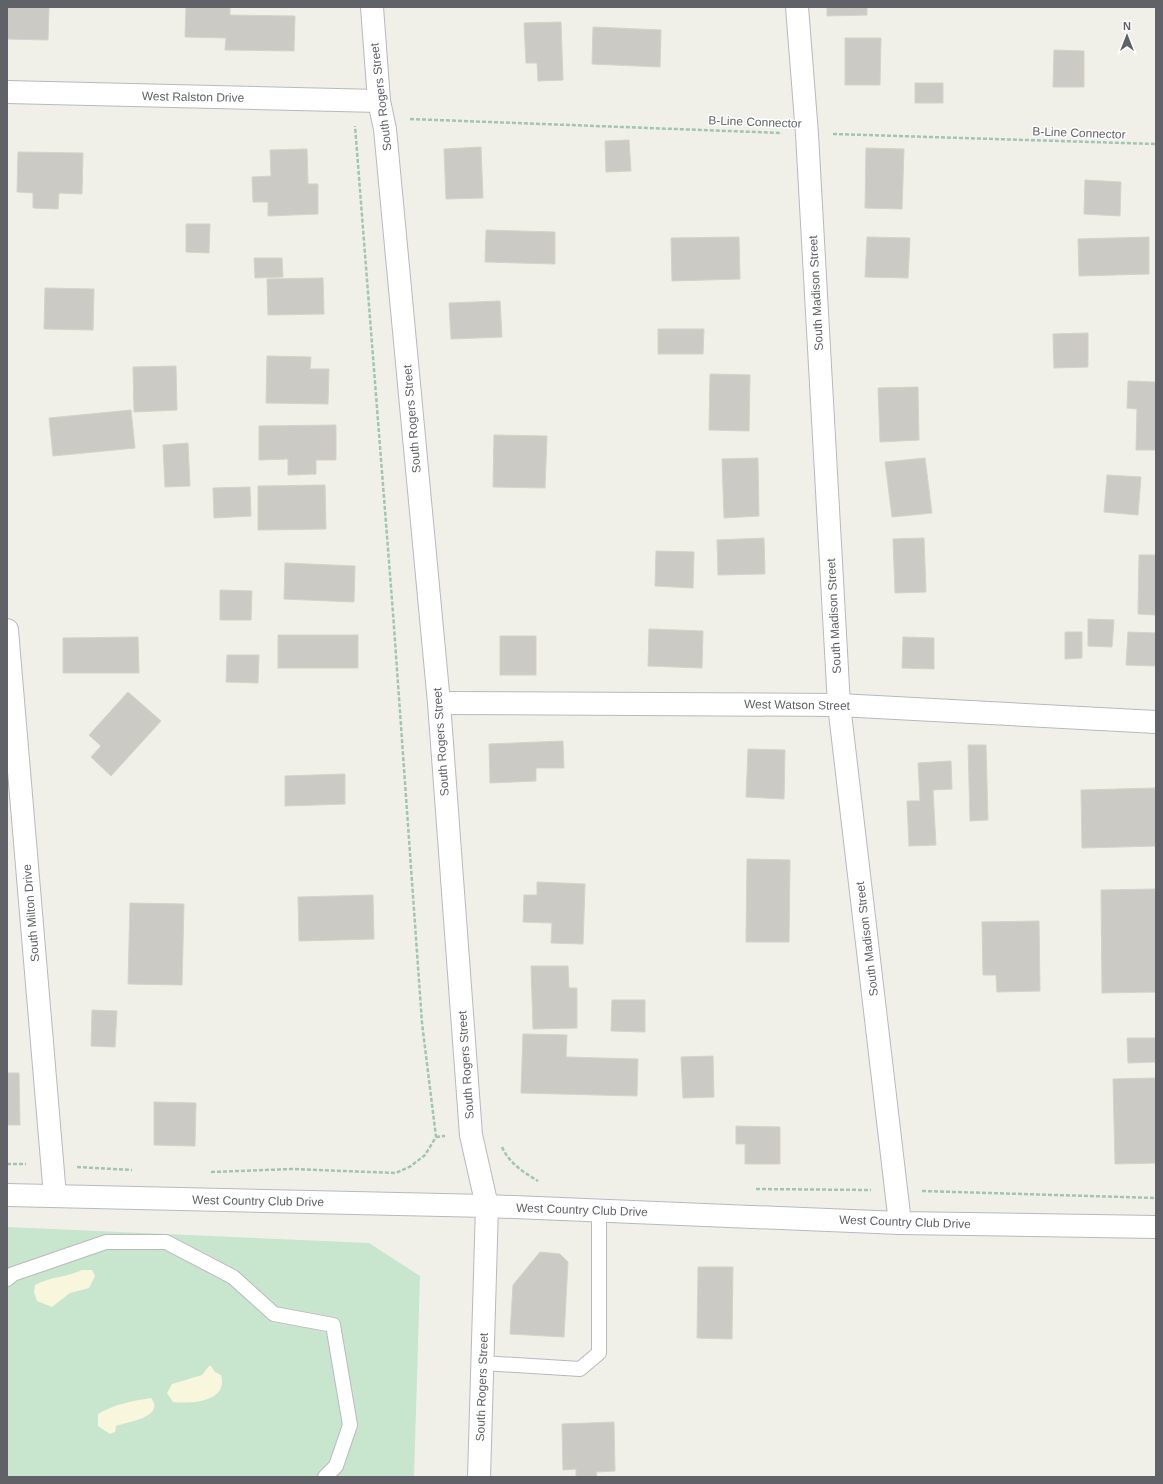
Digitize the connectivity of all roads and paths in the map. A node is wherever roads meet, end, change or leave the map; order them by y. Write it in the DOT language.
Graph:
graph roads {
  1 [pos="372,7"];
  2 [pos="797,7"];
  3 [pos="7,92"];
  4 [pos="379,101"];
  5 [pos="385,129"];
  6 [pos="807,134"];
  7 [pos="1156,144"];
  8 [pos="7,630"];
  9 [pos="438,703"];
  10 [pos="839,705"];
  11 [pos="1156,722"];
  12 [pos="471,1135"];
  13 [pos="436,1137"];
  14 [pos="7,1164"];
  15 [pos="53,1165"];
  16 [pos="137,1170"];
  17 [pos="206,1172"];
  18 [pos="544,1185"];
  19 [pos="755,1189"];
  20 [pos="897,1190"];
  21 [pos="7,1194"];
  22 [pos="55,1196"];
  23 [pos="1156,1198"];
  24 [pos="486,1206"];
  25 [pos="599,1211"];
  26 [pos="900,1223"];
  27 [pos="1156,1227"];
  28 [pos="7,1279"];
  29 [pos="482,1363"];
  30 [pos="325,1477"];
  31 [pos="479,1477"];
  1 -- 4 [label="street, South Rogers Street"];
  2 -- 6 [label="street, South Madison Street"];
  3 -- 4 [label="street, West Ralston Drive"];
  4 -- 5 [label="street, South Rogers Street"];
  5 -- 6 [label="path, B-Line Connector"];
  5 -- 9 [label="street, South Rogers Street"];
  5 -- 13 [label="path, B-Line Connector"];
  6 -- 7 [label="path, B-Line Connector"];
  6 -- 10 [label="street, South Madison Street"];
  8 -- 15 [label="street, South Milton Drive"];
  9 -- 10 [label="street, West Watson Street"];
  9 -- 12 [label="street, South Rogers Street"];
  10 -- 11 [label="street, West Watson Street"];
  10 -- 20 [label="street, South Madison Street"];
  12 -- 13 [label="path"];
  12 -- 18 [label="path"];
  12 -- 24 [label="street, South Rogers Street"];
  13 -- 17 [label="path"];
  14 -- 15 [label="path"];
  15 -- 16 [label="path"];
  15 -- 22 [label="street, South Milton Drive"];
  19 -- 20 [label="path"];
  20 -- 23 [label="path"];
  20 -- 26 [label="street, South Madison Street"];
  21 -- 22 [label="street, West Country Club Drive"];
  22 -- 24 [label="street, West Country Club Drive"];
  24 -- 25 [label="street, West Country Club Drive"];
  24 -- 29 [label="street, South Rogers Street"];
  25 -- 26 [label="street, West Country Club Drive"];
  25 -- 29 [label="lane"];
  26 -- 27 [label="street, West Country Club Drive"];
  28 -- 30 [label="lane"];
  29 -- 31 [label="street, South Rogers Street"];
}
